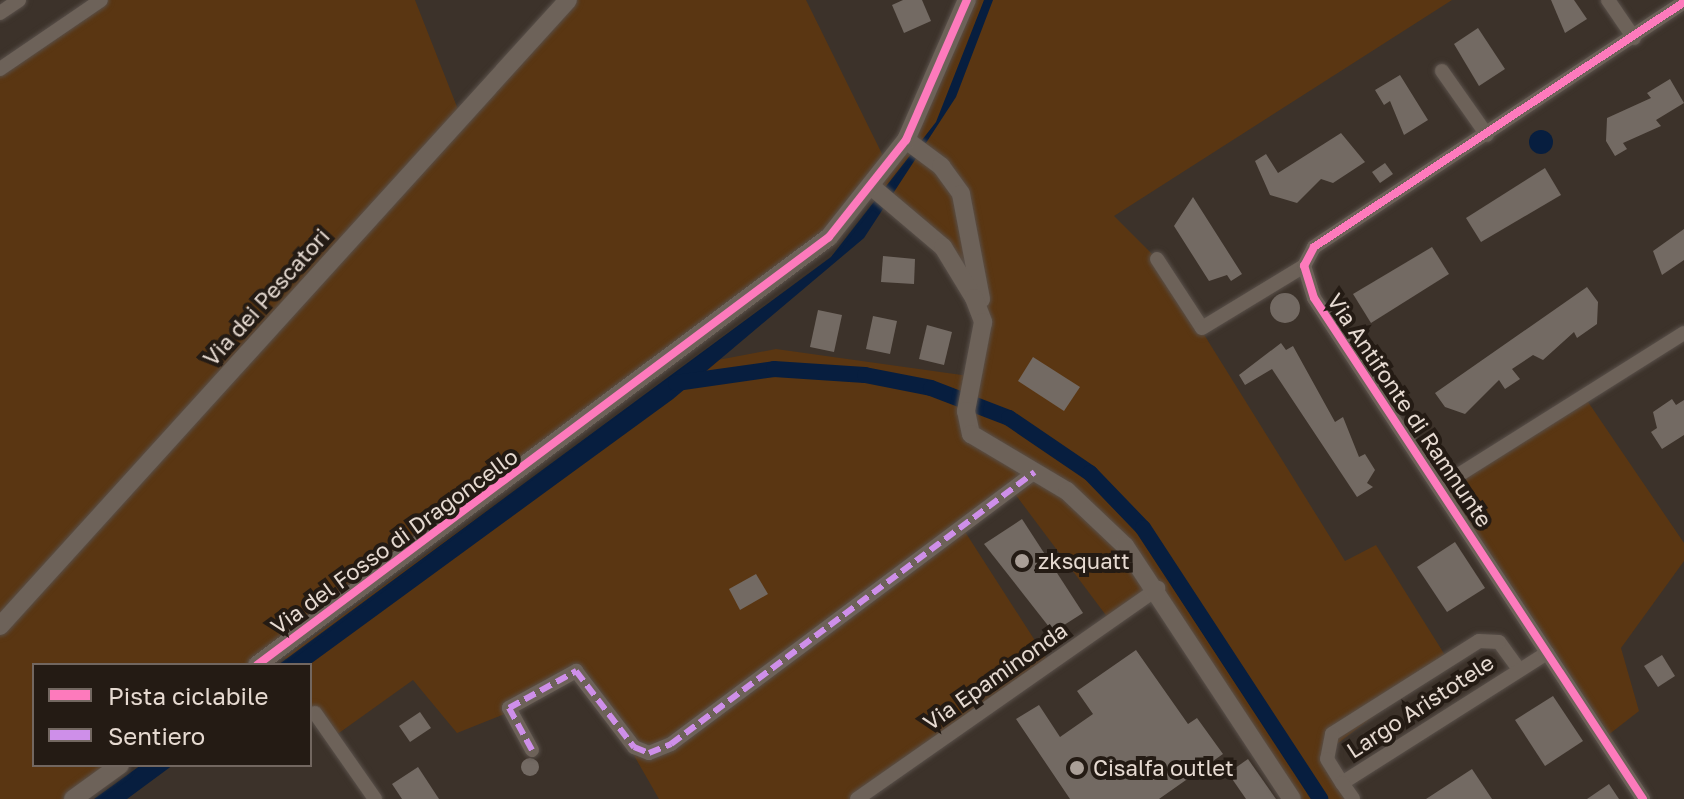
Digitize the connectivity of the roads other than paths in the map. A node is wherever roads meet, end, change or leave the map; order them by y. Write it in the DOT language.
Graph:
graph roads {
  1 [pos="19,0"];
  2 [pos="101,0"];
  3 [pos="568,0"];
  4 [pos="967,0"];
  5 [pos="1608,0"];
  6 [pos="1682,3"];
  7 [pos="0,13"];
  8 [pos="1634,38"];
  9 [pos="0,69"];
  10 [pos="1442,71"];
  11 [pos="1487,135"];
  12 [pos="908,142"];
  13 [pos="875,189"];
  14 [pos="972,234"];
  15 [pos="943,247"];
  16 [pos="1157,259"];
  17 [pos="1304,266"];
  18 [pos="983,322"];
  19 [pos="1684,333"];
  20 [pos="1035,472"];
  21 [pos="1441,486"];
  22 [pos="1158,588"];
  23 [pos="0,626"];
  24 [pos="1547,653"];
  25 [pos="260,663"];
  26 [pos="1518,668"];
  27 [pos="315,713"];
  28 [pos="532,750"];
  29 [pos="117,767"];
  30 [pos="1342,783"];
  31 [pos="73,799"];
  32 [pos="375,799"];
  33 [pos="857,799"];
  34 [pos="1292,799"];
  35 [pos="1353,799"];
  36 [pos="1643,799"];
  1 -- 7 [label="street"];
  2 -- 9 [label="street"];
  3 -- 23 [label="street, Via dei Pescatori"];
  4 -- 12 [label="street, Via del Fosso di Dragoncello"];
  5 -- 8 [label="street"];
  6 -- 8 [label="street"];
  8 -- 11 [label="street"];
  10 -- 11 [label="street"];
  11 -- 17 [label="street"];
  12 -- 13 [label="street, Via del Fosso di Dragoncello"];
  12 -- 14 [label="street"];
  13 -- 15 [label="street"];
  13 -- 25 [label="street, Via del Fosso di Dragoncello"];
  14 -- 15 [label="street"];
  14 -- 18 [label="street"];
  15 -- 18 [label="street"];
  16 -- 17 [label="street"];
  17 -- 21 [label="street, Via Antifonte di Ramnunte"];
  18 -- 20 [label="street"];
  19 -- 21 [label="street"];
  20 -- 22 [label="street"];
  20 -- 28 [label="street"];
  21 -- 24 [label="street, Via Antifonte di Ramnunte"];
  22 -- 33 [label="street, Via Epaminonda"];
  22 -- 34 [label="street"];
  24 -- 26 [label="street"];
  24 -- 36 [label="street, Via Antifonte di Ramnunte"];
  26 -- 30 [label="street, Largo Aristotele"];
  26 -- 30 [label="street, Largo Aristotele"];
  27 -- 32 [label="street"];
  29 -- 31 [label="street"];
  30 -- 35 [label="street"];
}
